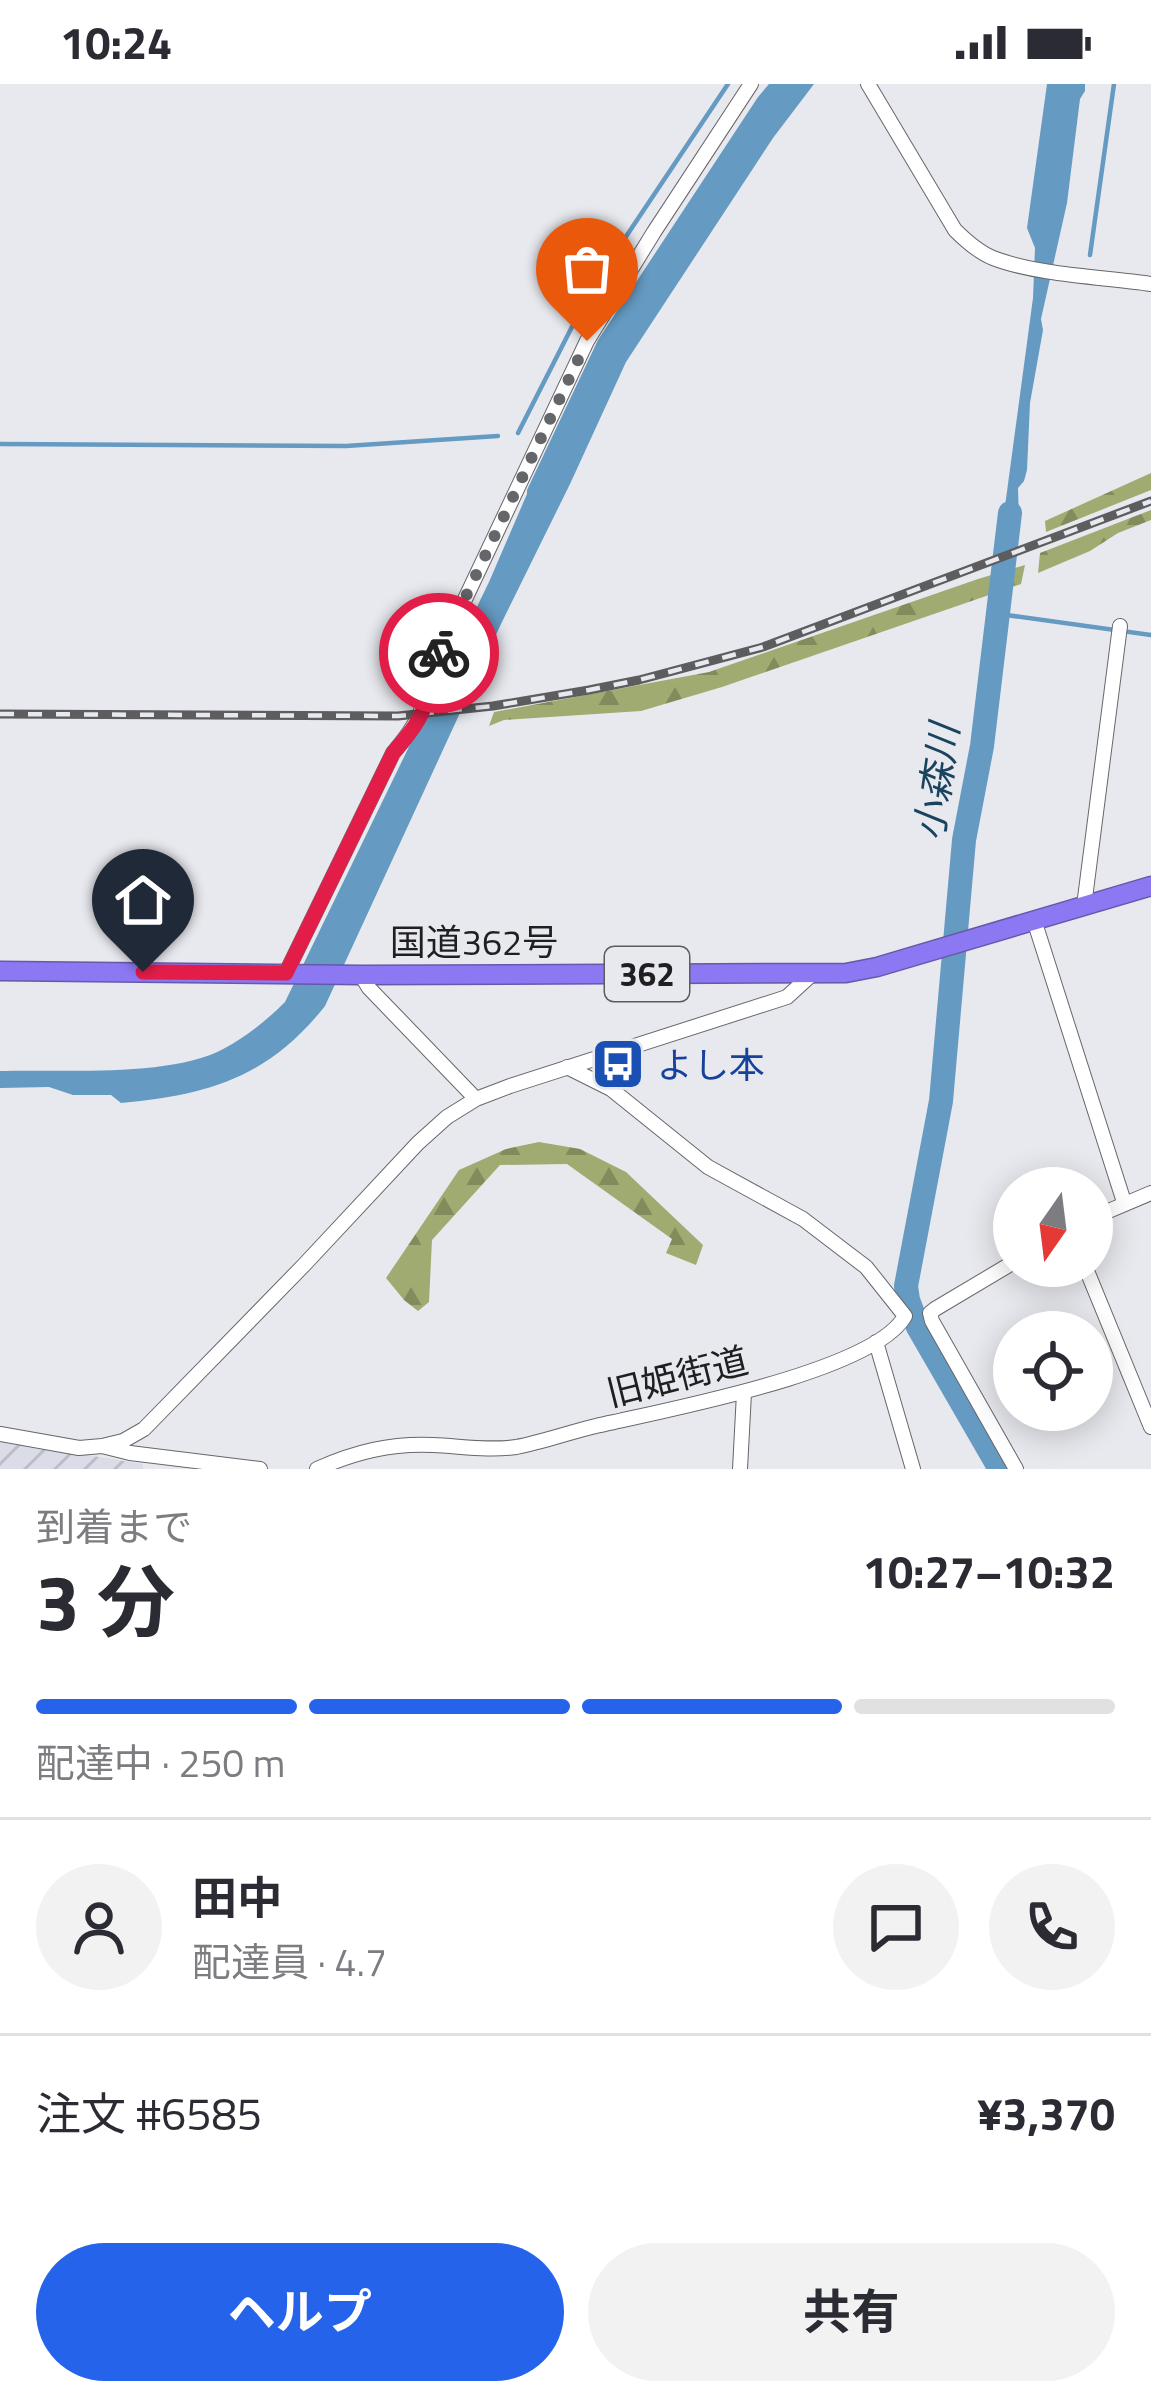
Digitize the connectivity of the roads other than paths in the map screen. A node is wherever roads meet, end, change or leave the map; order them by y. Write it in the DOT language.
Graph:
graph roads {
  1 [pos="751,84"];
  2 [pos="868,84"];
  3 [pos="1151,284"];
  4 [pos="1120,632"];
  5 [pos="1151,886"];
  6 [pos="1084,906"];
  7 [pos="1034,920"];
  8 [pos="0,970"];
  9 [pos="288,973"];
  10 [pos="356,974"];
  11 [pos="811,975"];
  12 [pos="566,1067"];
  13 [pos="476,1099"];
  14 [pos="1151,1192"];
  15 [pos="1124,1202"];
  16 [pos="1113,1208"];
  17 [pos="993,1274"];
  18 [pos="1094,1287"];
  19 [pos="905,1316"];
  20 [pos="932,1321"];
  21 [pos="876,1342"];
  22 [pos="744,1393"];
  23 [pos="1151,1426"];
  24 [pos="0,1434"];
  25 [pos="102,1446"];
  26 [pos="260,1469"];
  27 [pos="317,1469"];
  28 [pos="740,1469"];
  29 [pos="913,1469"];
  30 [pos="1016,1469"];
  1 -- 9 [label="street"];
  2 -- 3 [label="street"];
  4 -- 6 [label="street"];
  5 -- 6 [label="highway, 国道362号 / 362"];
  6 -- 7 [label="highway, 国道362号 / 362"];
  7 -- 11 [label="highway, 国道362号 / 362"];
  7 -- 15 [label="street"];
  8 -- 9 [label="highway, 国道362号 / 362"];
  9 -- 10 [label="highway, 国道362号 / 362"];
  10 -- 11 [label="highway, 国道362号 / 362"];
  10 -- 13 [label="street"];
  11 -- 12 [label="street"];
  12 -- 13 [label="street"];
  12 -- 19 [label="street"];
  13 -- 25 [label="street"];
  14 -- 15 [label="street"];
  15 -- 16 [label="street"];
  17 -- 20 [label="street"];
  18 -- 23 [label="street"];
  19 -- 20 [label="street"];
  19 -- 21 [label="street, 旧姫街道"];
  20 -- 30 [label="street"];
  21 -- 22 [label="street, 旧姫街道"];
  21 -- 29 [label="street"];
  22 -- 27 [label="street, 旧姫街道"];
  22 -- 28 [label="street"];
  24 -- 25 [label="street"];
  25 -- 26 [label="street"];
}
